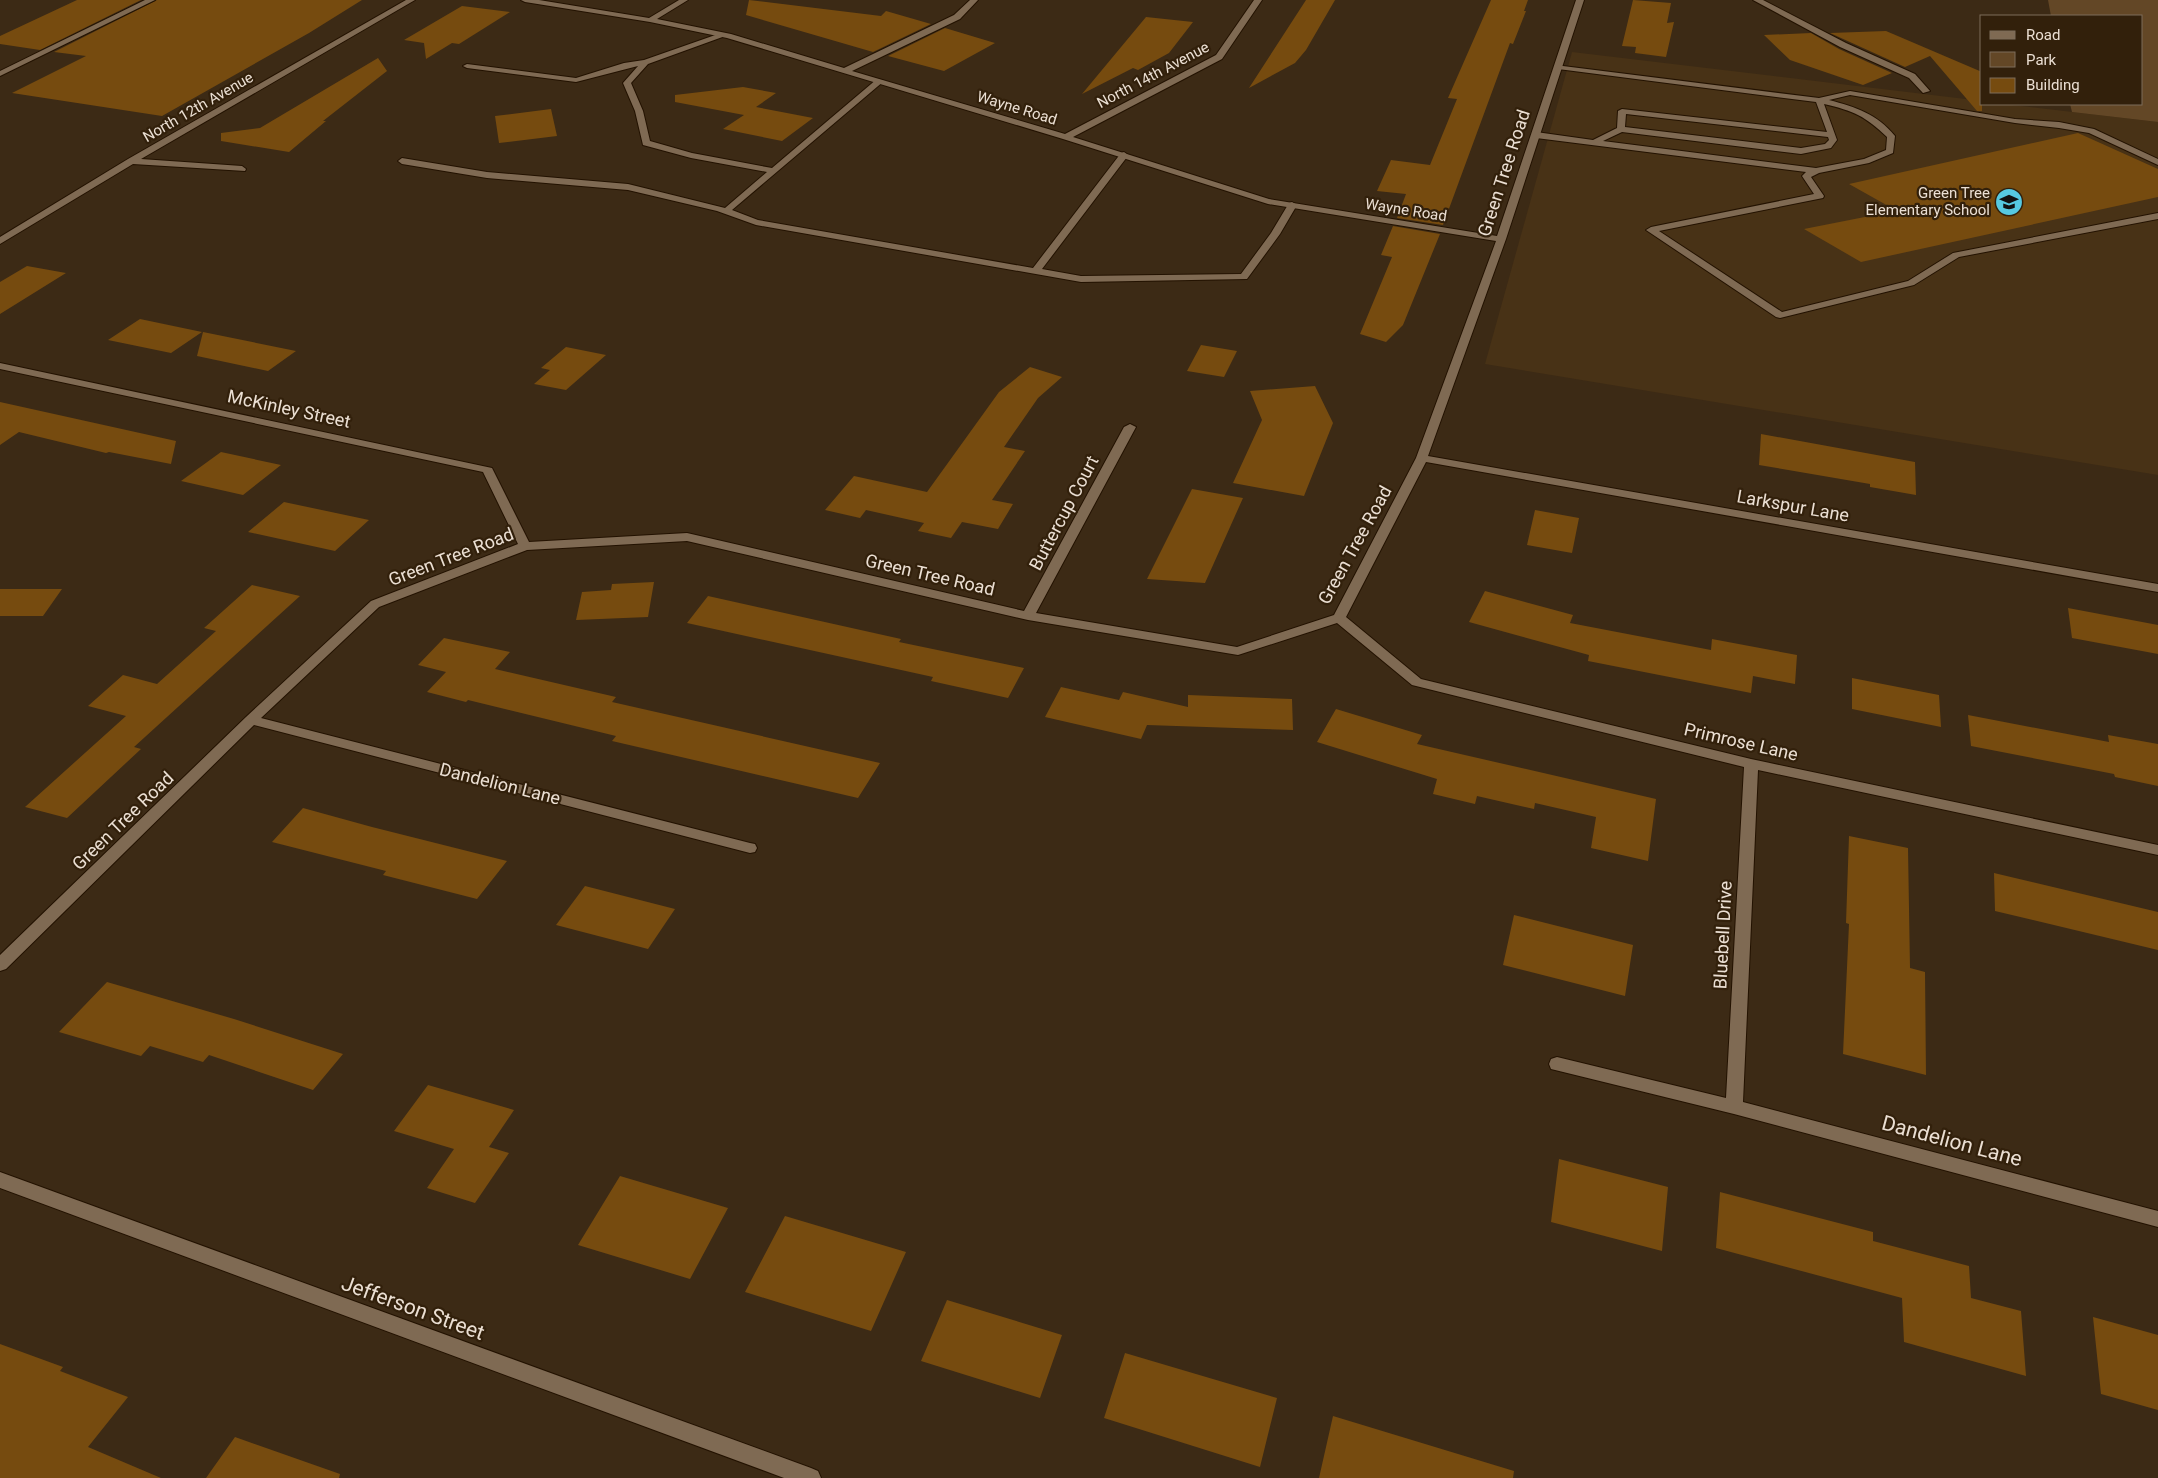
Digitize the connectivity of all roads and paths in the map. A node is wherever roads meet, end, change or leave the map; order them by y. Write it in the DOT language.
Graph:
graph roads {
  1 [pos="151,0"];
  2 [pos="411,0"];
  3 [pos="525,0"];
  4 [pos="684,0"];
  5 [pos="974,0"];
  6 [pos="1258,0"];
  7 [pos="1580,0"];
  8 [pos="1757,0"];
  9 [pos="650,20"];
  10 [pos="724,35"];
  11 [pos="645,62"];
  12 [pos="467,66"];
  13 [pos="1558,67"];
  14 [pos="845,71"];
  15 [pos="0,74"];
  16 [pos="880,81"];
  17 [pos="1926,90"];
  18 [pos="1819,100"];
  19 [pos="1621,130"];
  20 [pos="1536,134"];
  21 [pos="1832,135"];
  22 [pos="1066,137"];
  23 [pos="1594,142"];
  24 [pos="1124,155"];
  25 [pos="131,161"];
  26 [pos="402,162"];
  27 [pos="2158,162"];
  28 [pos="242,169"];
  29 [pos="1816,170"];
  30 [pos="774,171"];
  31 [pos="1292,205"];
  32 [pos="726,211"];
  33 [pos="2158,216"];
  34 [pos="1501,239"];
  35 [pos="0,241"];
  36 [pos="1036,271"];
  37 [pos="0,366"];
  38 [pos="1130,427"];
  39 [pos="1422,458"];
  40 [pos="525,546"];
  41 [pos="2158,588"];
  42 [pos="1028,616"];
  43 [pos="1339,618"];
  44 [pos="251,720"];
  45 [pos="1751,764"];
  46 [pos="750,848"];
  47 [pos="2158,850"];
  48 [pos="0,965"];
  49 [pos="1557,1064"];
  50 [pos="1734,1107"];
  51 [pos="0,1180"];
  52 [pos="2158,1219"];
  53 [pos="810,1478"];
  1 -- 15 [label="street"];
  2 -- 25 [label="street, North 12th Avenue"];
  3 -- 9 [label="street, Wayne Road"];
  4 -- 9 [label="street"];
  5 -- 14 [label="street"];
  6 -- 22 [label="street, North 14th Avenue"];
  7 -- 13 [label="street, Green Tree Road"];
  8 -- 17 [label="street"];
  9 -- 10 [label="street, Wayne Road"];
  10 -- 11 [label="street"];
  10 -- 14 [label="street, Wayne Road"];
  11 -- 12 [label="street"];
  11 -- 30 [label="street"];
  13 -- 18 [label="street"];
  13 -- 20 [label="street, Green Tree Road"];
  14 -- 16 [label="street, Wayne Road"];
  16 -- 22 [label="street, Wayne Road"];
  16 -- 30 [label="street"];
  18 -- 21 [label="street"];
  18 -- 27 [label="street"];
  18 -- 29 [label="street"];
  19 -- 21 [label="street"];
  19 -- 21 [label="street"];
  19 -- 23 [label="street"];
  20 -- 23 [label="street"];
  20 -- 34 [label="street, Green Tree Road"];
  22 -- 24 [label="street, Wayne Road"];
  23 -- 29 [label="street"];
  24 -- 31 [label="street, Wayne Road"];
  24 -- 36 [label="street"];
  25 -- 28 [label="street"];
  25 -- 35 [label="street, North 12th Avenue"];
  26 -- 32 [label="street"];
  29 -- 33 [label="street"];
  30 -- 32 [label="street"];
  31 -- 34 [label="street, Wayne Road"];
  31 -- 36 [label="street"];
  32 -- 36 [label="street"];
  34 -- 39 [label="street, Green Tree Road"];
  37 -- 40 [label="street, McKinley Street"];
  38 -- 42 [label="street, Buttercup Court"];
  39 -- 41 [label="street, Larkspur Lane"];
  39 -- 43 [label="street, Green Tree Road"];
  40 -- 42 [label="street, Green Tree Road"];
  40 -- 44 [label="street, Green Tree Road"];
  42 -- 43 [label="street, Green Tree Road"];
  43 -- 45 [label="street, Primrose Lane"];
  44 -- 46 [label="street, Dandelion Lane"];
  44 -- 48 [label="street, Green Tree Road"];
  45 -- 47 [label="street, Primrose Lane"];
  45 -- 50 [label="street, Bluebell Drive"];
  49 -- 50 [label="street, Dandelion Lane"];
  50 -- 52 [label="street, Dandelion Lane"];
  51 -- 53 [label="street, Jefferson Street"];
}
